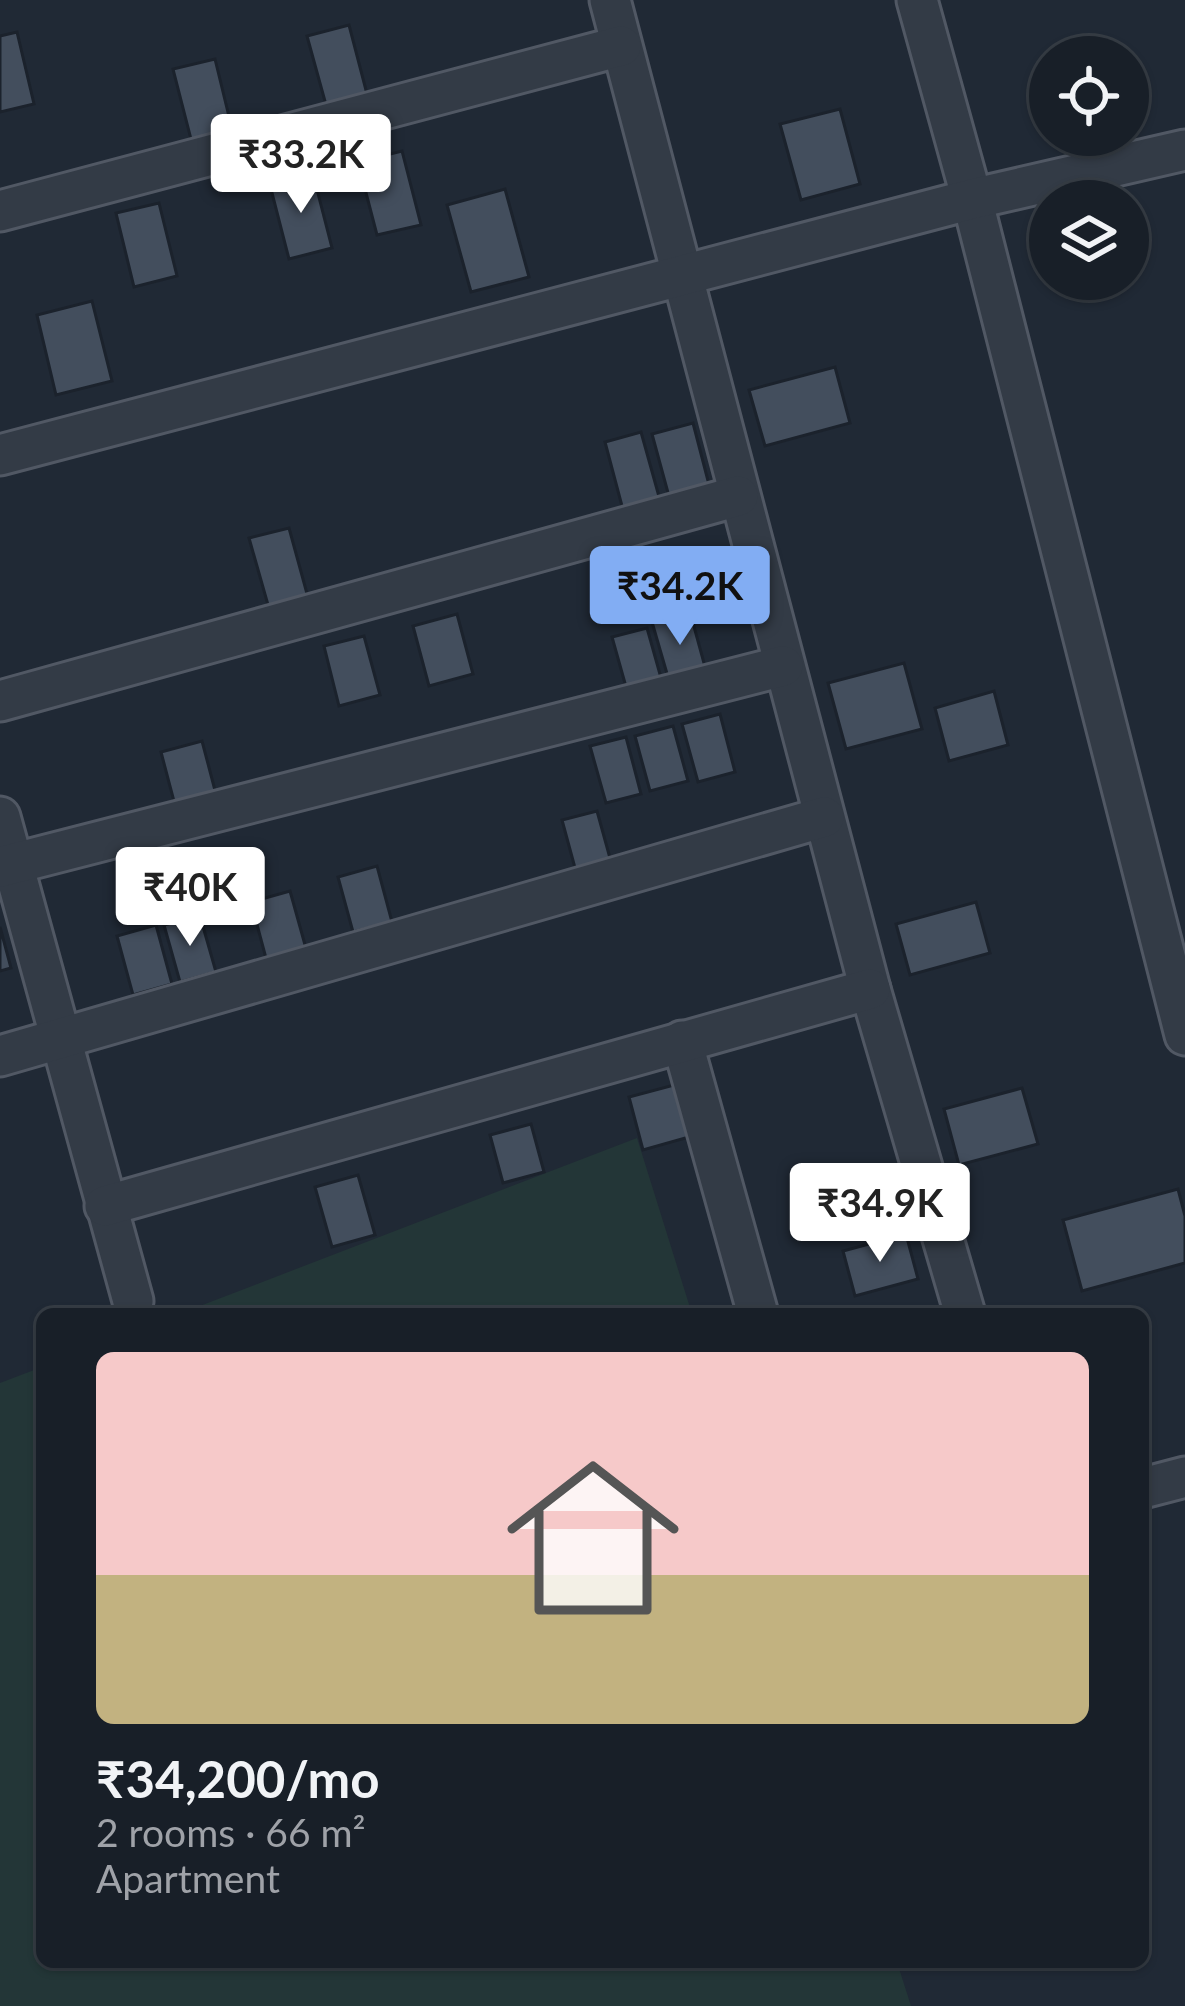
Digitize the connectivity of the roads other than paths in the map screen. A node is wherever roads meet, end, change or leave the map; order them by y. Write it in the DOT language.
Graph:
graph roads {
  1 [pos="610,0"];
  2 [pos="916,0"];
  3 [pos="621,46"];
  4 [pos="1185,150"];
  5 [pos="972,199"];
  6 [pos="0,211"];
  7 [pos="682,275"];
  8 [pos="0,455"];
  9 [pos="738,496"];
  10 [pos="783,666"];
  11 [pos="0,701"];
  12 [pos="0,817"];
  13 [pos="824,817"];
  14 [pos="5,866"];
  15 [pos="871,989"];
  16 [pos="1185,1035"];
  17 [pos="61,1037"];
  18 [pos="682,1041"];
  19 [pos="0,1056"];
  20 [pos="106,1206"];
  21 [pos="133,1301"];
  22 [pos="756,1308"];
  23 [pos="963,1308"];
  24 [pos="1185,1477"];
  25 [pos="1149,1486"];
  1 -- 3 [label="street"];
  2 -- 5 [label="street"];
  3 -- 6 [label="street"];
  3 -- 7 [label="street"];
  4 -- 5 [label="street"];
  5 -- 7 [label="street"];
  5 -- 16 [label="street"];
  7 -- 8 [label="street"];
  7 -- 9 [label="street"];
  9 -- 10 [label="street"];
  9 -- 11 [label="street"];
  10 -- 13 [label="street"];
  10 -- 14 [label="street"];
  12 -- 14 [label="street"];
  13 -- 15 [label="street"];
  13 -- 17 [label="street"];
  14 -- 17 [label="street"];
  15 -- 18 [label="street"];
  15 -- 23 [label="street"];
  17 -- 19 [label="street"];
  17 -- 20 [label="street"];
  18 -- 20 [label="street"];
  18 -- 22 [label="street"];
  20 -- 21 [label="street"];
  24 -- 25 [label="street"];
}
